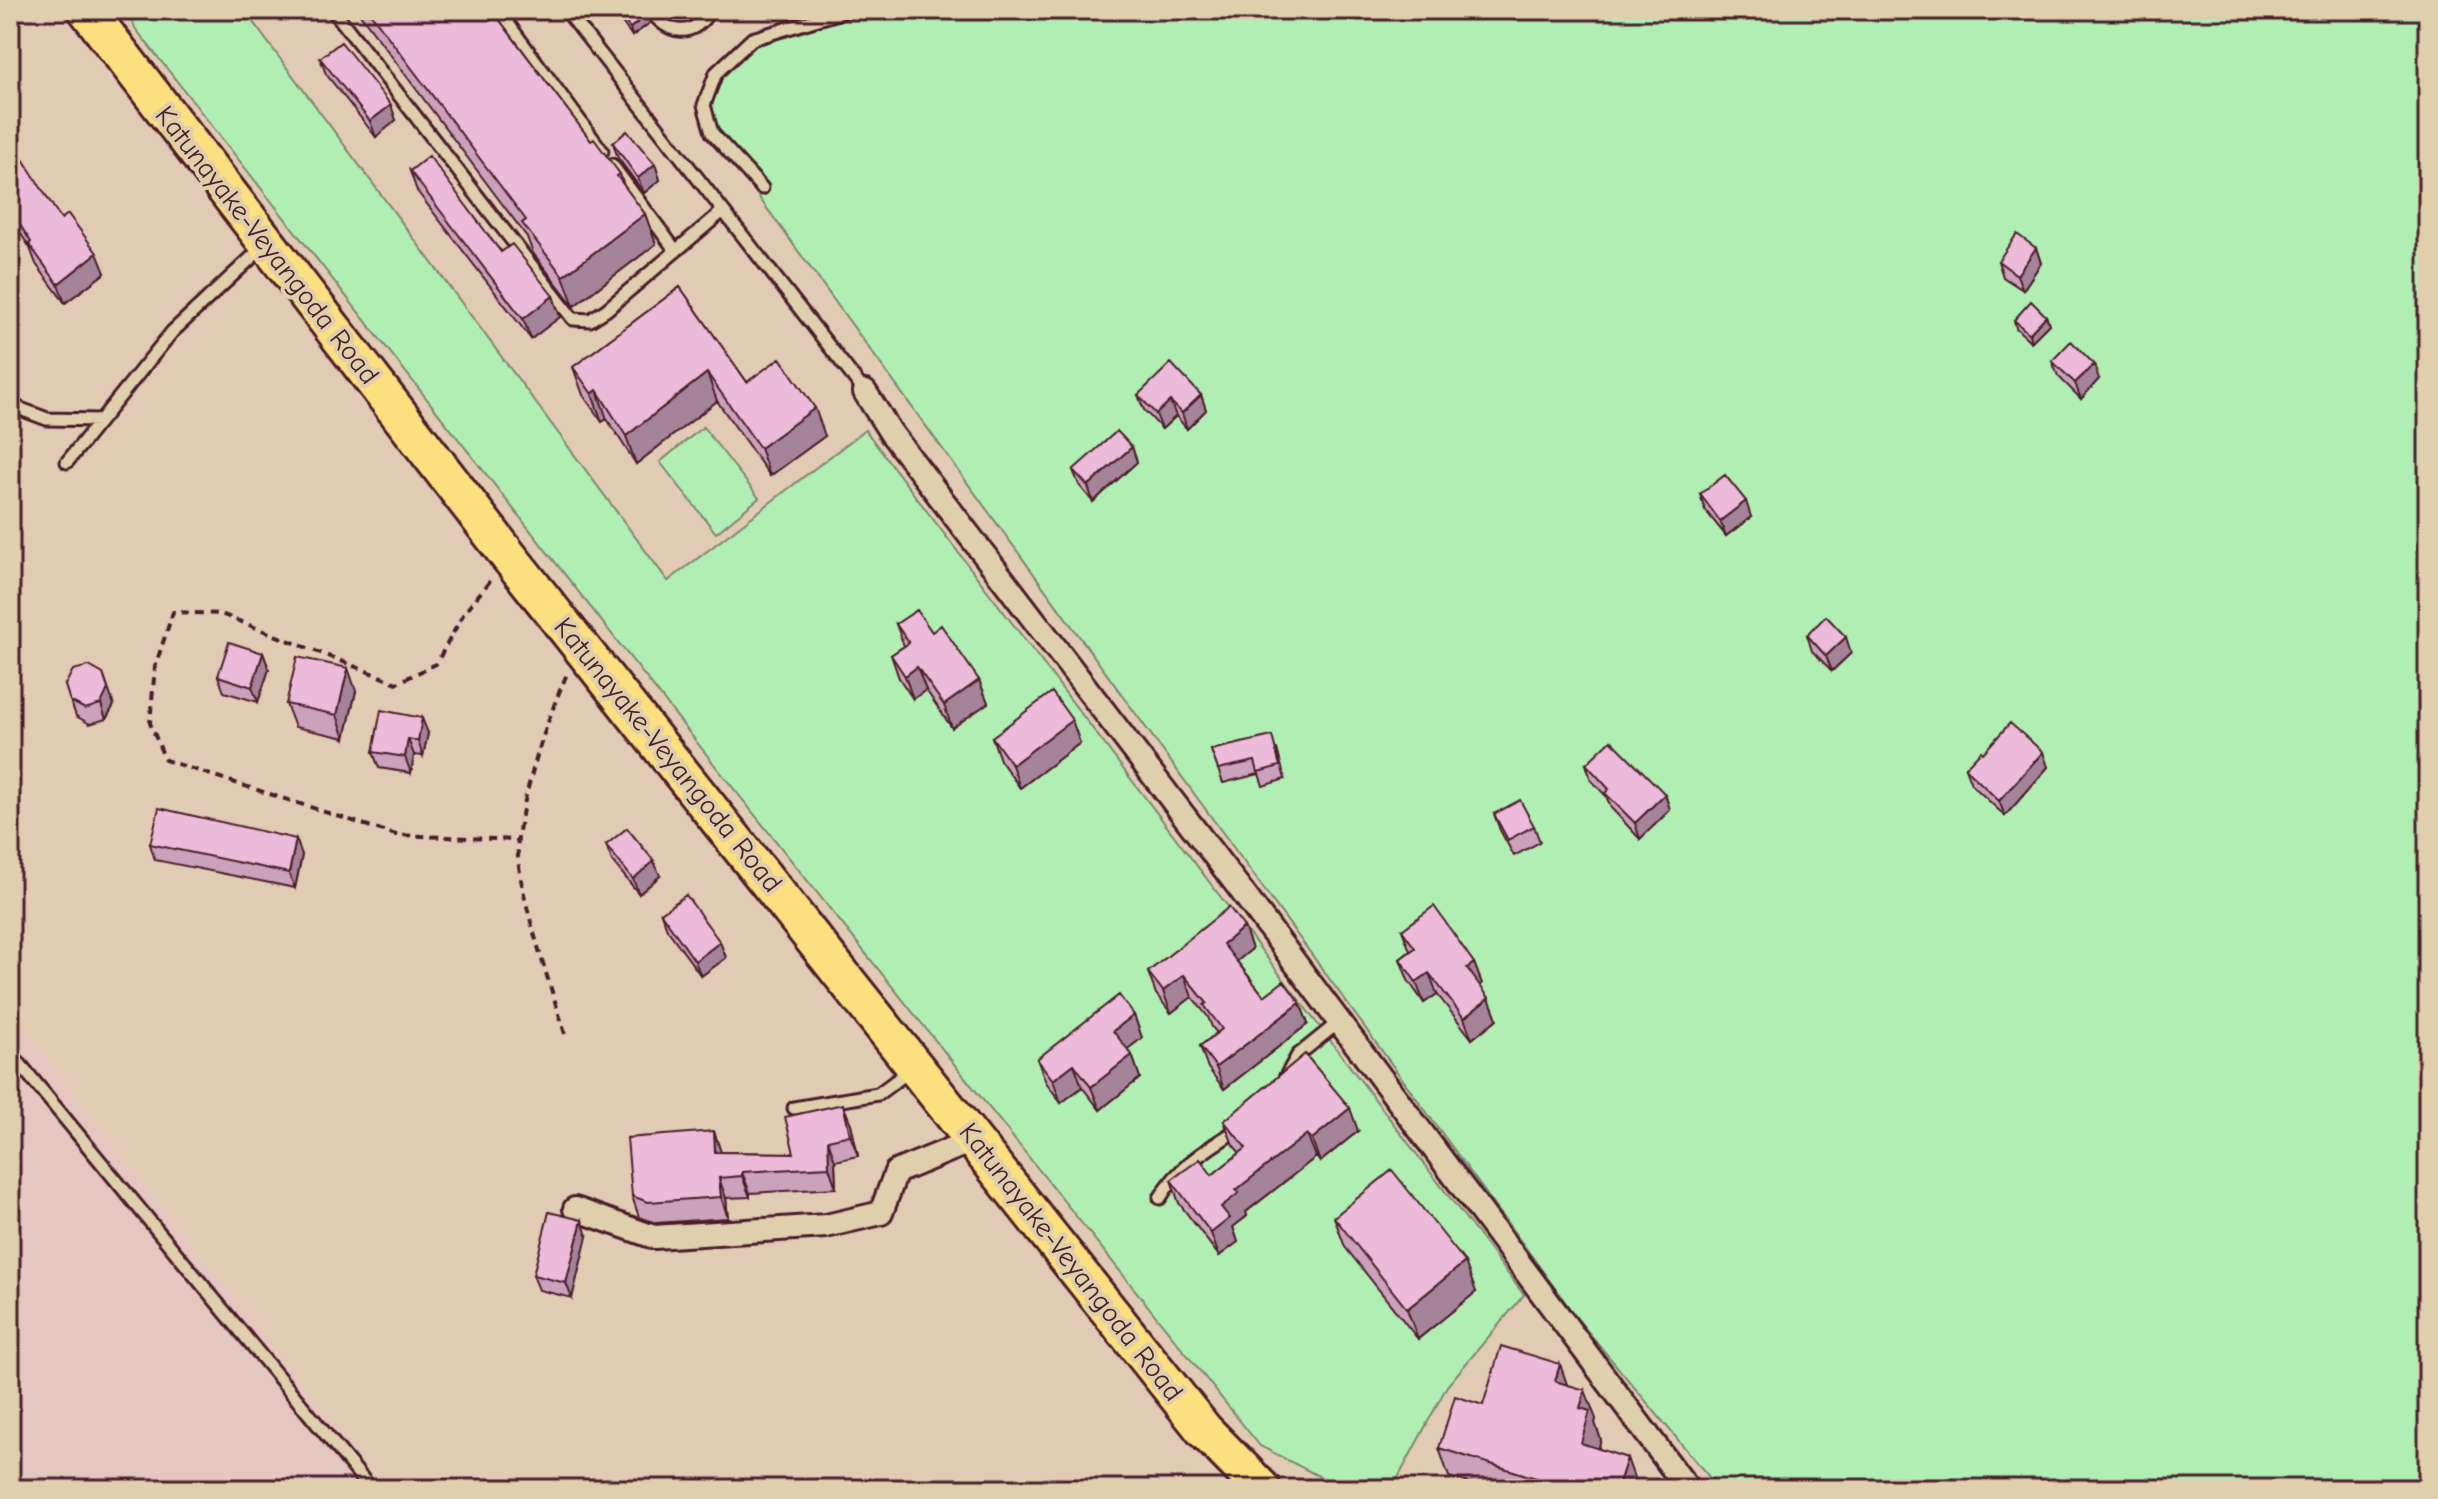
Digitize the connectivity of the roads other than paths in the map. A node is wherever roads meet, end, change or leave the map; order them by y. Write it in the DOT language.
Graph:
graph roads {
  1 [pos="87,10"];
  2 [pos="333,10"];
  3 [pos="498,10"];
  4 [pos="566,10"];
  5 [pos="650,10"];
  6 [pos="710,10"];
  7 [pos="848,10"];
  8 [pos="762,188"];
  9 [pos="723,211"];
  10 [pos="265,245"];
  11 [pos="676,251"];
  12 [pos="865,392"];
  13 [pos="10,405"];
  14 [pos="100,420"];
  15 [pos="67,462"];
  16 [pos="1339,1022"];
  17 [pos="10,1052"];
  18 [pos="916,1066"];
  19 [pos="1279,1095"];
  20 [pos="794,1108"];
  21 [pos="1248,1123"];
  22 [pos="974,1140"];
  23 [pos="1160,1198"];
  24 [pos="575,1209"];
  25 [pos="371,1489"];
  26 [pos="1262,1489"];
  27 [pos="1688,1489"];
  1 -- 10 [label="main road, Katunayake-Veyangoda Road"];
  2 -- 11 [label="lane"];
  3 -- 11 [label="lane"];
  4 -- 9 [label="lane"];
  5 -- 6 [label="lane"];
  7 -- 8 [label="lane"];
  9 -- 11 [label="lane"];
  9 -- 12 [label="lane"];
  10 -- 14 [label="lane"];
  10 -- 18 [label="main road, Katunayake-Veyangoda Road"];
  12 -- 16 [label="street"];
  13 -- 14 [label="lane"];
  14 -- 15 [label="lane"];
  16 -- 19 [label="lane"];
  16 -- 27 [label="street"];
  17 -- 25 [label="lane"];
  18 -- 20 [label="lane"];
  18 -- 22 [label="main road, Katunayake-Veyangoda Road"];
  21 -- 23 [label="lane"];
  22 -- 24 [label="street"];
  22 -- 26 [label="main road, Katunayake-Veyangoda Road"];
}
